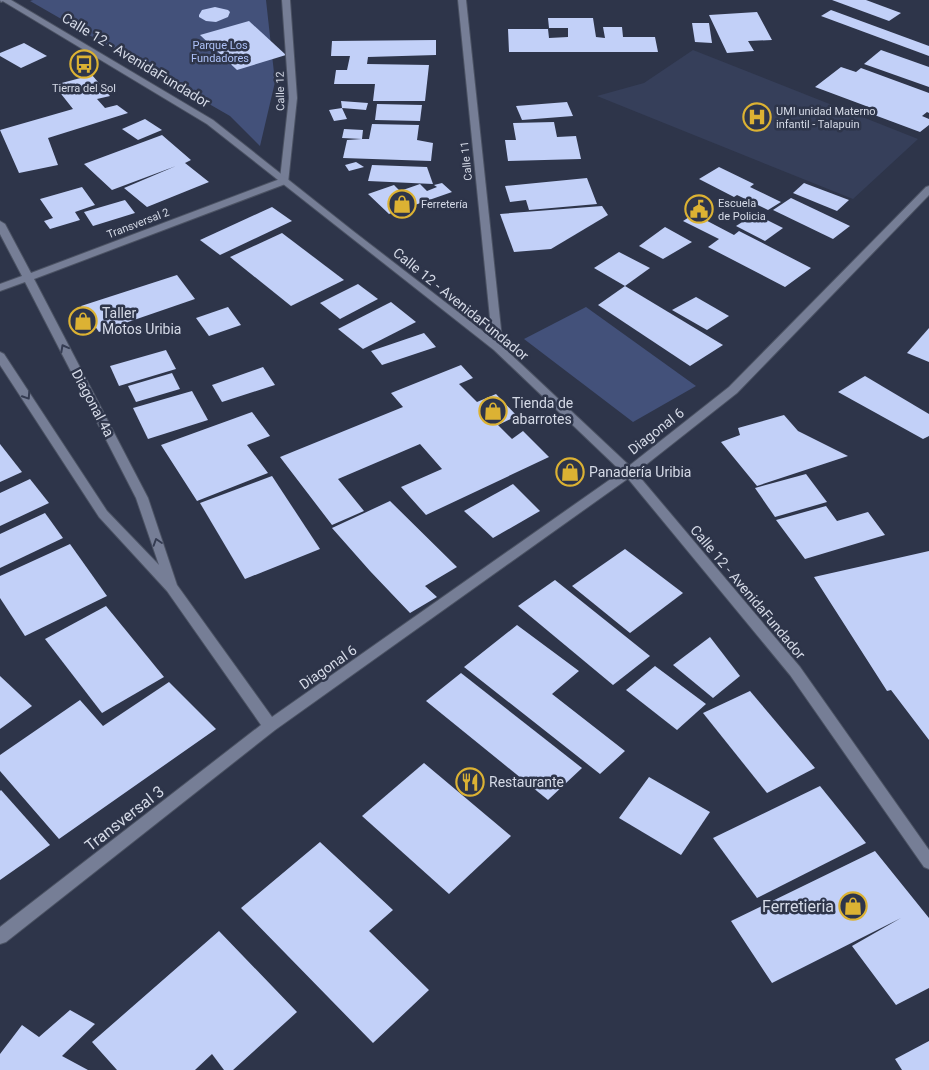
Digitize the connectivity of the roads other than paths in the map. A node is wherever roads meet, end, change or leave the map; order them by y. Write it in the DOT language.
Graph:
graph roads {
  1 [pos="5,0"];
  2 [pos="286,0"];
  3 [pos="462,0"];
  4 [pos="285,181"];
  5 [pos="929,189"];
  6 [pos="0,224"];
  7 [pos="28,278"];
  8 [pos="0,288"];
  9 [pos="498,348"];
  10 [pos="0,356"];
  11 [pos="629,472"];
  12 [pos="172,588"];
  13 [pos="270,726"];
  14 [pos="929,862"];
  15 [pos="0,937"];
  1 -- 4 [label="street, Calle 12 - AvenidaFundador"];
  2 -- 4 [label="street, Calle 12"];
  3 -- 9 [label="street, Calle 11"];
  4 -- 7 [label="street, Transversal 2"];
  4 -- 9 [label="street, Calle 12 - AvenidaFundador"];
  5 -- 11 [label="street, Diagonal 6"];
  6 -- 7 [label="street, Diagonal 4a"];
  7 -- 8 [label="street, Transversal 2"];
  12 -- 7 [label="street, Diagonal 4a, one-way"];
  9 -- 11 [label="street, Calle 12 - AvenidaFundador"];
  10 -- 12 [label="street, Diagonal 4a, one-way"];
  11 -- 13 [label="street, Diagonal 6"];
  11 -- 14 [label="street, Calle 12 - AvenidaFundador"];
  12 -- 13 [label="street, Diagonal 4a"];
  13 -- 15 [label="street, Transversal 3"];
}
